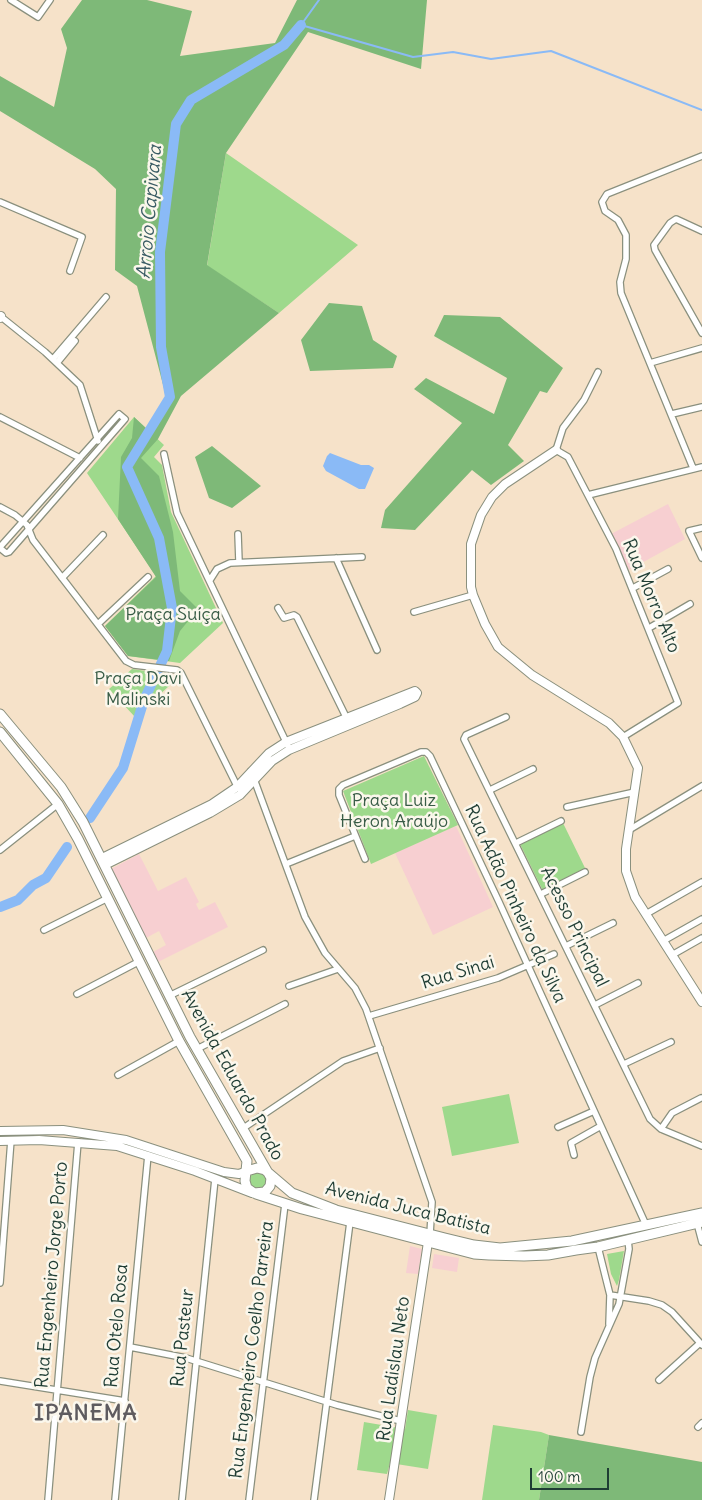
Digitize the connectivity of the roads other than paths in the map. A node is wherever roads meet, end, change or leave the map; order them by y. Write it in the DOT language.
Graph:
graph roads {
  1 [pos="11,0"];
  2 [pos="50,0"];
  3 [pos="702,156"];
  4 [pos="0,202"];
  5 [pos="702,231"];
  6 [pos="70,271"];
  7 [pos="106,297"];
  8 [pos="0,317"];
  9 [pos="702,333"];
  10 [pos="75,341"];
  11 [pos="702,348"];
  12 [pos="55,361"];
  13 [pos="650,363"];
  14 [pos="598,372"];
  15 [pos="702,407"];
  16 [pos="672,414"];
  17 [pos="0,417"];
  18 [pos="98,439"];
  19 [pos="100,448"];
  20 [pos="556,450"];
  21 [pos="164,454"];
  22 [pos="80,458"];
  23 [pos="702,466"];
  24 [pos="694,468"];
  25 [pos="588,495"];
  26 [pos="0,507"];
  27 [pos="24,521"];
  28 [pos="700,529"];
  29 [pos="29,530"];
  30 [pos="238,534"];
  31 [pos="103,535"];
  32 [pos="0,548"];
  33 [pos="336,558"];
  34 [pos="362,558"];
  35 [pos="702,558"];
  36 [pos="239,562"];
  37 [pos="668,569"];
  38 [pos="148,577"];
  39 [pos="62,578"];
  40 [pos="210,580"];
  41 [pos="633,588"];
  42 [pos="473,595"];
  43 [pos="690,604"];
  44 [pos="278,608"];
  45 [pos="414,612"];
  46 [pos="98,624"];
  47 [pos="649,628"];
  48 [pos="377,650"];
  49 [pos="383,708"];
  50 [pos="0,714"];
  51 [pos="506,716"];
  52 [pos="348,721"];
  53 [pos="0,732"];
  54 [pos="623,737"];
  55 [pos="288,746"];
  56 [pos="533,769"];
  57 [pos="251,771"];
  58 [pos="255,780"];
  59 [pos="702,786"];
  60 [pos="490,790"];
  61 [pos="239,791"];
  62 [pos="635,792"];
  63 [pos="58,804"];
  64 [pos="567,807"];
  65 [pos="561,821"];
  66 [pos="630,830"];
  67 [pos="355,836"];
  68 [pos="516,843"];
  69 [pos="0,850"];
  70 [pos="365,859"];
  71 [pos="104,862"];
  72 [pos="286,864"];
  73 [pos="585,872"];
  74 [pos="97,878"];
  75 [pos="702,882"];
  76 [pos="541,894"];
  77 [pos="108,898"];
  78 [pos="646,914"];
  79 [pos="702,919"];
  80 [pos="613,924"];
  81 [pos="44,930"];
  82 [pos="702,938"];
  83 [pos="663,941"];
  84 [pos="566,946"];
  85 [pos="263,950"];
  86 [pos="554,954"];
  87 [pos="672,955"];
  88 [pos="140,961"];
  89 [pos="528,966"];
  90 [pos="338,969"];
  91 [pos="147,975"];
  92 [pos="161,980"];
  93 [pos="638,983"];
  94 [pos="289,986"];
  95 [pos="77,994"];
  96 [pos="169,996"];
  97 [pos="702,1002"];
  98 [pos="285,1004"];
  99 [pos="595,1005"];
  100 [pos="368,1016"];
  101 [pos="179,1041"];
  102 [pos="671,1042"];
  103 [pos="380,1048"];
  104 [pos="196,1049"];
  105 [pos="624,1064"];
  106 [pos="118,1075"];
  107 [pos="701,1098"];
  108 [pos="594,1111"];
  109 [pos="601,1126"];
  110 [pos="558,1127"];
  111 [pos="242,1129"];
  112 [pos="661,1129"];
  113 [pos="0,1131"];
  114 [pos="11,1140"];
  115 [pos="0,1141"];
  116 [pos="78,1142"];
  117 [pos="702,1146"];
  118 [pos="148,1155"];
  119 [pos="574,1155"];
  120 [pos="247,1172"];
  121 [pos="268,1172"];
  122 [pos="215,1178"];
  123 [pos="254,1193"];
  124 [pos="285,1204"];
  125 [pos="702,1213"];
  126 [pos="350,1222"];
  127 [pos="700,1222"];
  128 [pos="646,1225"];
  129 [pos="429,1238"];
  130 [pos="628,1240"];
  131 [pos="702,1242"];
  132 [pos="598,1247"];
  133 [pos="0,1283"];
  134 [pos="610,1295"];
  135 [pos="620,1296"];
  136 [pos="609,1326"];
  137 [pos="701,1344"];
  138 [pos="130,1346"];
  139 [pos="196,1361"];
  140 [pos="659,1380"];
  141 [pos="0,1381"];
  142 [pos="264,1383"];
  143 [pos="57,1390"];
  144 [pos="125,1402"];
  145 [pos="326,1402"];
  146 [pos="401,1421"];
  147 [pos="581,1432"];
  148 [pos="48,1500"];
  149 [pos="115,1500"];
  150 [pos="182,1500"];
  151 [pos="249,1500"];
  152 [pos="314,1500"];
  153 [pos="390,1500"];
  1 -- 2 [label="street"];
  3 -- 13 [label="street"];
  4 -- 6 [label="street"];
  5 -- 9 [label="street"];
  7 -- 12 [label="street"];
  8 -- 12 [label="street"];
  10 -- 12 [label="street"];
  11 -- 13 [label="street"];
  12 -- 18 [label="street"];
  13 -- 16 [label="street"];
  14 -- 20 [label="street"];
  15 -- 16 [label="street"];
  16 -- 24 [label="street"];
  17 -- 22 [label="street"];
  18 -- 19 [label="street"];
  18 -- 19 [label="street"];
  18 -- 22 [label="street"];
  19 -- 29 [label="street"];
  20 -- 25 [label="street, Rua Morro Alto"];
  20 -- 42 [label="street"];
  21 -- 40 [label="street"];
  22 -- 27 [label="street"];
  23 -- 24 [label="street"];
  24 -- 25 [label="street"];
  25 -- 41 [label="street, Rua Morro Alto"];
  26 -- 27 [label="street"];
  27 -- 29 [label="street"];
  27 -- 32 [label="street"];
  28 -- 35 [label="street"];
  29 -- 32 [label="street"];
  29 -- 39 [label="street"];
  30 -- 36 [label="street"];
  31 -- 39 [label="street"];
  33 -- 34 [label="street"];
  33 -- 36 [label="street"];
  33 -- 48 [label="street"];
  36 -- 40 [label="street"];
  37 -- 41 [label="street"];
  38 -- 46 [label="street"];
  39 -- 46 [label="street"];
  40 -- 55 [label="street"];
  41 -- 47 [label="street, Rua Morro Alto"];
  42 -- 45 [label="street"];
  42 -- 54 [label="street"];
  43 -- 47 [label="street"];
  44 -- 52 [label="street"];
  46 -- 61 [label="street"];
  47 -- 54 [label="street, Rua Morro Alto"];
  49 -- 52 [label="street"];
  50 -- 71 [label="main road, Avenida Eduardo Prado"];
  51 -- 60 [label="street, Acesso Principal"];
  52 -- 55 [label="street"];
  53 -- 63 [label="main road, Avenida Eduardo Prado"];
  54 -- 62 [label="street"];
  55 -- 57 [label="street"];
  55 -- 58 [label="street"];
  56 -- 60 [label="street"];
  57 -- 58 [label="street"];
  57 -- 61 [label="street"];
  58 -- 61 [label="street"];
  58 -- 72 [label="street"];
  59 -- 66 [label="street"];
  60 -- 68 [label="street, Acesso Principal"];
  61 -- 71 [label="street"];
  62 -- 64 [label="street"];
  62 -- 66 [label="street"];
  63 -- 69 [label="street"];
  63 -- 74 [label="main road, Avenida Eduardo Prado"];
  65 -- 68 [label="street"];
  66 -- 78 [label="street"];
  67 -- 70 [label="street, Rua Adão Pinheiro da Silva"];
  67 -- 72 [label="street"];
  67 -- 89 [label="street, Rua Adão Pinheiro da Silva"];
  68 -- 76 [label="street, Acesso Principal"];
  71 -- 74 [label="main road"];
  71 -- 92 [label="main road, Avenida Eduardo Prado"];
  72 -- 90 [label="street"];
  73 -- 76 [label="street"];
  74 -- 77 [label="main road, Avenida Eduardo Prado"];
  75 -- 78 [label="street"];
  76 -- 84 [label="street, Acesso Principal"];
  77 -- 81 [label="street"];
  77 -- 88 [label="main road, Avenida Eduardo Prado"];
  78 -- 83 [label="street"];
  79 -- 83 [label="street"];
  80 -- 84 [label="street"];
  82 -- 87 [label="street"];
  83 -- 87 [label="street"];
  84 -- 99 [label="street, Acesso Principal"];
  85 -- 96 [label="street"];
  86 -- 89 [label="street, Rua Sinai"];
  87 -- 97 [label="street"];
  88 -- 91 [label="main road, Avenida Eduardo Prado"];
  88 -- 95 [label="street"];
  89 -- 100 [label="street, Rua Sinai"];
  89 -- 108 [label="street, Rua Adão Pinheiro da Silva"];
  90 -- 94 [label="street"];
  90 -- 100 [label="street"];
  91 -- 92 [label="main road"];
  91 -- 101 [label="main road, Avenida Eduardo Prado"];
  92 -- 96 [label="main road, Avenida Eduardo Prado"];
  93 -- 99 [label="street"];
  96 -- 104 [label="main road, Avenida Eduardo Prado"];
  98 -- 104 [label="street"];
  99 -- 105 [label="street, Acesso Principal"];
  100 -- 103 [label="street"];
  101 -- 106 [label="street"];
  101 -- 120 [label="main road, Avenida Eduardo Prado"];
  102 -- 105 [label="street"];
  103 -- 111 [label="street"];
  103 -- 129 [label="street"];
  104 -- 111 [label="main road, Avenida Eduardo Prado"];
  105 -- 112 [label="street, Acesso Principal"];
  107 -- 112 [label="street"];
  108 -- 109 [label="street, Rua Adão Pinheiro da Silva"];
  108 -- 110 [label="street"];
  109 -- 119 [label="street"];
  109 -- 128 [label="street, Rua Adão Pinheiro da Silva"];
  111 -- 121 [label="main road, Avenida Eduardo Prado"];
  112 -- 117 [label="street, Acesso Principal"];
  113 -- 120 [label="street"];
  114 -- 115 [label="street, Avenida Juca Batista"];
  114 -- 116 [label="street, Avenida Juca Batista"];
  114 -- 133 [label="street"];
  116 -- 118 [label="street, Avenida Juca Batista"];
  116 -- 143 [label="street, Rua Engenheiro Jorge Porto"];
  118 -- 122 [label="street, Avenida Juca Batista"];
  118 -- 138 [label="street, Rua Otelo Rosa"];
  120 -- 121 [label="main road"];
  120 -- 123 [label="main road, Avenida Eduardo Prado"];
  121 -- 123 [label="main road, Avenida Eduardo Prado"];
  121 -- 129 [label="main road, Avenida Juca Batista"];
  122 -- 123 [label="street, Avenida Juca Batista"];
  122 -- 139 [label="street, Rua Pasteur"];
  123 -- 124 [label="main road, Avenida Juca Batista"];
  124 -- 126 [label="main road, Avenida Juca Batista"];
  124 -- 142 [label="street, Rua Engenheiro Coelho Parreira"];
  125 -- 128 [label="main road, Avenida Juca Batista"];
  126 -- 129 [label="main road, Avenida Juca Batista"];
  126 -- 145 [label="street"];
  127 -- 130 [label="main road, Avenida Juca Batista"];
  127 -- 131 [label="street"];
  128 -- 129 [label="main road, Avenida Juca Batista"];
  129 -- 132 [label="main road, Avenida Juca Batista"];
  129 -- 146 [label="street, Rua Ladislau Neto"];
  130 -- 132 [label="main road, Avenida Juca Batista"];
  130 -- 135 [label="street"];
  132 -- 134 [label="street"];
  134 -- 135 [label="street"];
  134 -- 136 [label="street"];
  135 -- 136 [label="street"];
  135 -- 137 [label="street"];
  136 -- 147 [label="street"];
  137 -- 140 [label="street"];
  138 -- 139 [label="street"];
  138 -- 144 [label="street, Rua Otelo Rosa"];
  139 -- 142 [label="street"];
  139 -- 150 [label="street, Rua Pasteur"];
  141 -- 143 [label="street"];
  142 -- 145 [label="street"];
  142 -- 151 [label="street, Rua Engenheiro Coelho Parreira"];
  143 -- 144 [label="street"];
  143 -- 148 [label="street, Rua Engenheiro Jorge Porto"];
  144 -- 149 [label="street, Rua Otelo Rosa"];
  145 -- 146 [label="street"];
  145 -- 152 [label="street"];
  146 -- 153 [label="street, Rua Ladislau Neto"];
}
